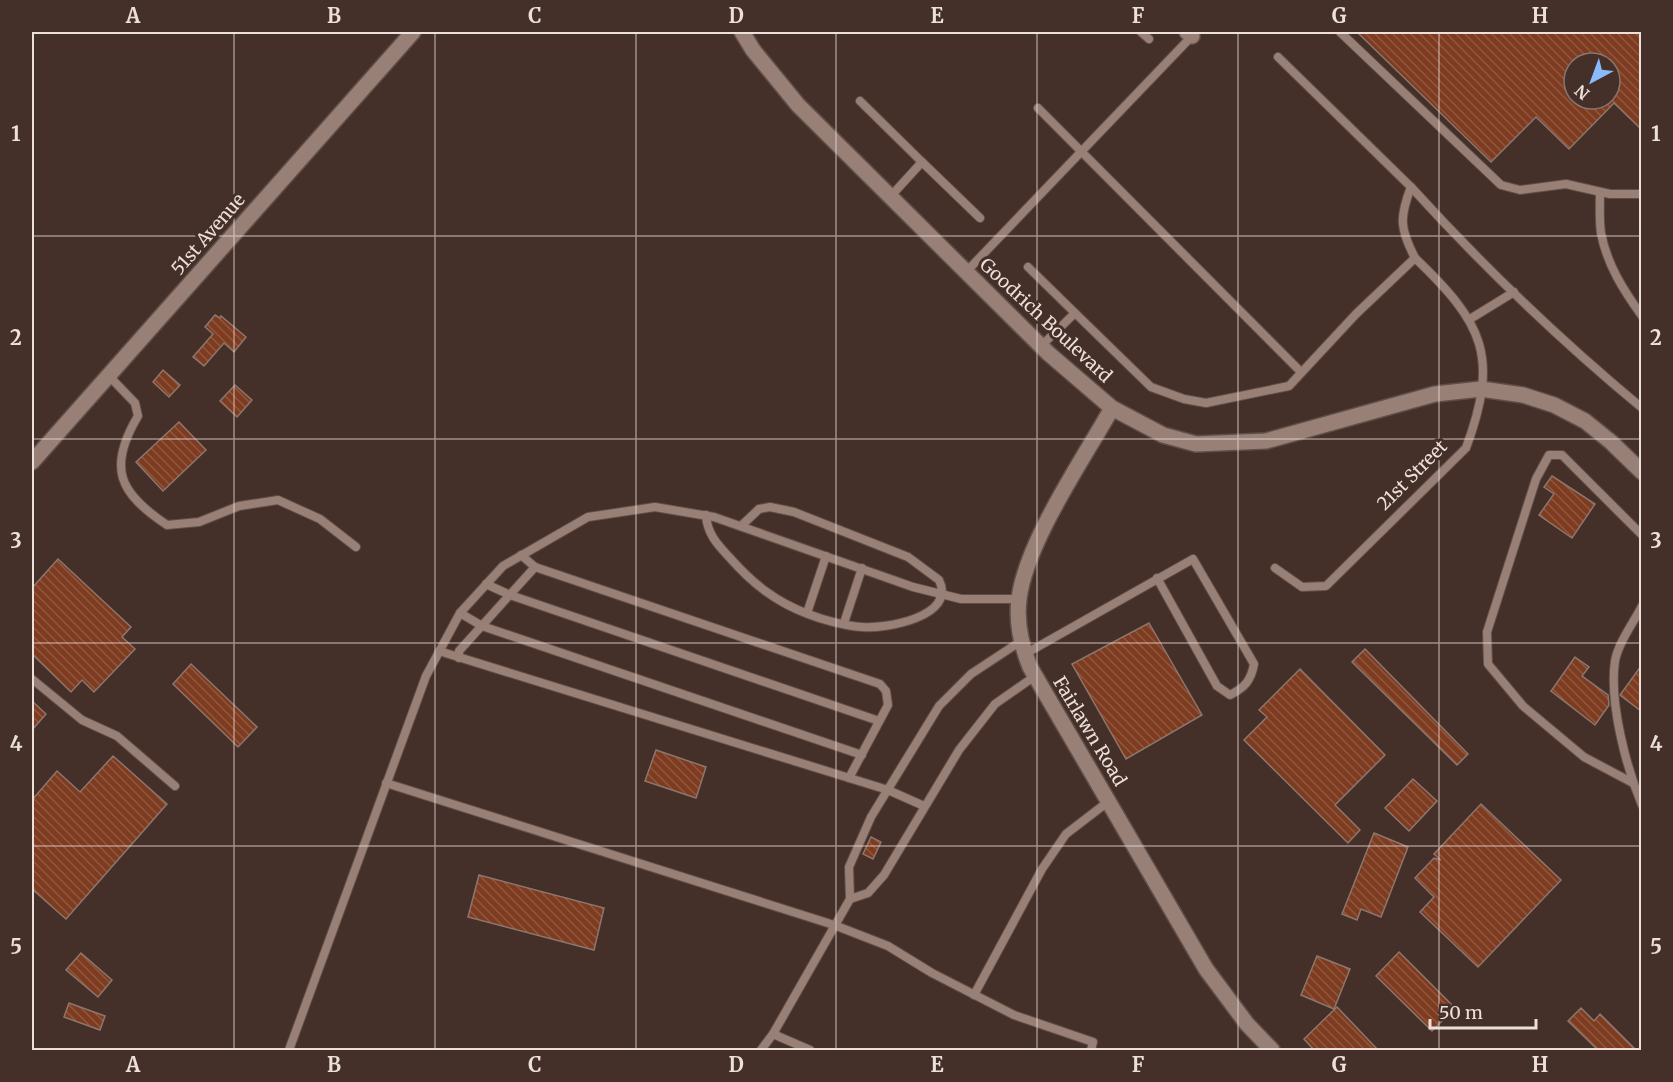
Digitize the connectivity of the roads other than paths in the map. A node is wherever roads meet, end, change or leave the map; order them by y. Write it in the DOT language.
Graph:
graph roads {
  1 [pos="413,32"];
  2 [pos="742,32"];
  3 [pos="1141,32"];
  4 [pos="1340,32"];
  5 [pos="1192,33"];
  6 [pos="1149,39"];
  7 [pos="1278,57"];
  8 [pos="860,101"];
  9 [pos="1038,108"];
  10 [pos="1082,151"];
  11 [pos="922,162"];
  12 [pos="1411,187"];
  13 [pos="1600,192"];
  14 [pos="1641,194"];
  15 [pos="890,197"];
  16 [pos="980,218"];
  17 [pos="1415,258"];
  18 [pos="1028,267"];
  19 [pos="966,272"];
  20 [pos="1514,292"];
  21 [pos="1075,313"];
  22 [pos="1641,316"];
  23 [pos="1470,319"];
  24 [pos="1041,346"];
  25 [pos="1301,372"];
  26 [pos="109,376"];
  27 [pos="1481,389"];
  28 [pos="1112,408"];
  29 [pos="1641,408"];
  30 [pos="32,462"];
  31 [pos="1641,472"];
  32 [pos="706,515"];
  33 [pos="741,526"];
  34 [pos="1641,535"];
  35 [pos="356,547"];
  36 [pos="521,555"];
  37 [pos="826,556"];
  38 [pos="535,567"];
  39 [pos="862,568"];
  40 [pos="1275,568"];
  41 [pos="1157,578"];
  42 [pos="486,584"];
  43 [pos="941,594"];
  44 [pos="510,595"];
  45 [pos="1019,599"];
  46 [pos="1641,606"];
  47 [pos="460,613"];
  48 [pos="807,613"];
  49 [pos="844,623"];
  50 [pos="482,626"];
  51 [pos="1023,648"];
  52 [pos="440,651"];
  53 [pos="459,658"];
  54 [pos="1035,676"];
  55 [pos="32,679"];
  56 [pos="879,721"];
  57 [pos="862,755"];
  58 [pos="849,778"];
  59 [pos="387,783"];
  60 [pos="1633,783"];
  61 [pos="175,786"];
  62 [pos="888,790"];
  63 [pos="1109,801"];
  64 [pos="1641,805"];
  65 [pos="924,806"];
  66 [pos="850,899"];
  67 [pos="834,925"];
  68 [pos="974,994"];
  69 [pos="773,1034"];
  70 [pos="289,1050"];
  71 [pos="761,1050"];
  72 [pos="810,1050"];
  73 [pos="1091,1050"];
  74 [pos="1272,1050"];
  1 -- 26 [label="street, 51st Avenue"];
  2 -- 15 [label="street, Goodrich Boulevard"];
  3 -- 6 [label="lane"];
  4 -- 13 [label="lane"];
  5 -- 10 [label="lane"];
  7 -- 12 [label="lane"];
  8 -- 11 [label="lane"];
  9 -- 10 [label="lane"];
  10 -- 19 [label="lane"];
  10 -- 25 [label="lane"];
  11 -- 15 [label="lane"];
  11 -- 16 [label="lane"];
  12 -- 17 [label="lane, 21st Street"];
  12 -- 20 [label="lane"];
  13 -- 14 [label="lane"];
  13 -- 22 [label="lane"];
  15 -- 19 [label="street, Goodrich Boulevard"];
  17 -- 23 [label="lane, 21st Street"];
  17 -- 25 [label="lane"];
  18 -- 21 [label="lane"];
  19 -- 24 [label="street, Goodrich Boulevard"];
  20 -- 23 [label="lane"];
  20 -- 29 [label="lane"];
  21 -- 24 [label="lane"];
  21 -- 25 [label="lane"];
  23 -- 27 [label="lane, 21st Street"];
  24 -- 28 [label="street, Goodrich Boulevard"];
  26 -- 30 [label="street, 51st Avenue"];
  26 -- 35 [label="lane"];
  27 -- 28 [label="street, Goodrich Boulevard"];
  27 -- 31 [label="street"];
  27 -- 40 [label="lane, 21st Street"];
  28 -- 45 [label="street, Fairlawn Road"];
  32 -- 33 [label="lane"];
  32 -- 36 [label="lane"];
  32 -- 48 [label="lane"];
  33 -- 37 [label="lane"];
  33 -- 43 [label="lane"];
  34 -- 60 [label="lane"];
  36 -- 38 [label="lane"];
  36 -- 42 [label="lane"];
  37 -- 39 [label="lane"];
  37 -- 48 [label="lane"];
  38 -- 44 [label="lane"];
  38 -- 56 [label="lane"];
  39 -- 43 [label="lane"];
  39 -- 49 [label="lane"];
  41 -- 41 [label="lane"];
  41 -- 51 [label="lane"];
  42 -- 44 [label="lane"];
  42 -- 47 [label="lane"];
  43 -- 45 [label="lane"];
  43 -- 49 [label="lane"];
  44 -- 50 [label="lane"];
  44 -- 56 [label="lane"];
  45 -- 51 [label="street, Fairlawn Road"];
  46 -- 60 [label="lane"];
  47 -- 50 [label="lane"];
  47 -- 52 [label="lane"];
  48 -- 49 [label="lane"];
  50 -- 53 [label="lane"];
  50 -- 57 [label="lane"];
  51 -- 54 [label="street, Fairlawn Road"];
  51 -- 62 [label="lane"];
  52 -- 53 [label="lane"];
  52 -- 59 [label="lane"];
  53 -- 58 [label="lane"];
  54 -- 63 [label="street, Fairlawn Road"];
  54 -- 65 [label="lane"];
  55 -- 61 [label="lane"];
  56 -- 57 [label="lane"];
  57 -- 58 [label="lane"];
  58 -- 62 [label="lane"];
  59 -- 67 [label="lane"];
  59 -- 70 [label="lane"];
  60 -- 64 [label="lane"];
  62 -- 65 [label="lane"];
  62 -- 66 [label="lane"];
  63 -- 68 [label="lane"];
  63 -- 74 [label="street, Fairlawn Road"];
  65 -- 66 [label="lane"];
  66 -- 67 [label="lane"];
  67 -- 68 [label="lane"];
  67 -- 69 [label="lane"];
  68 -- 73 [label="lane"];
  69 -- 71 [label="lane"];
  69 -- 72 [label="lane"];
}
